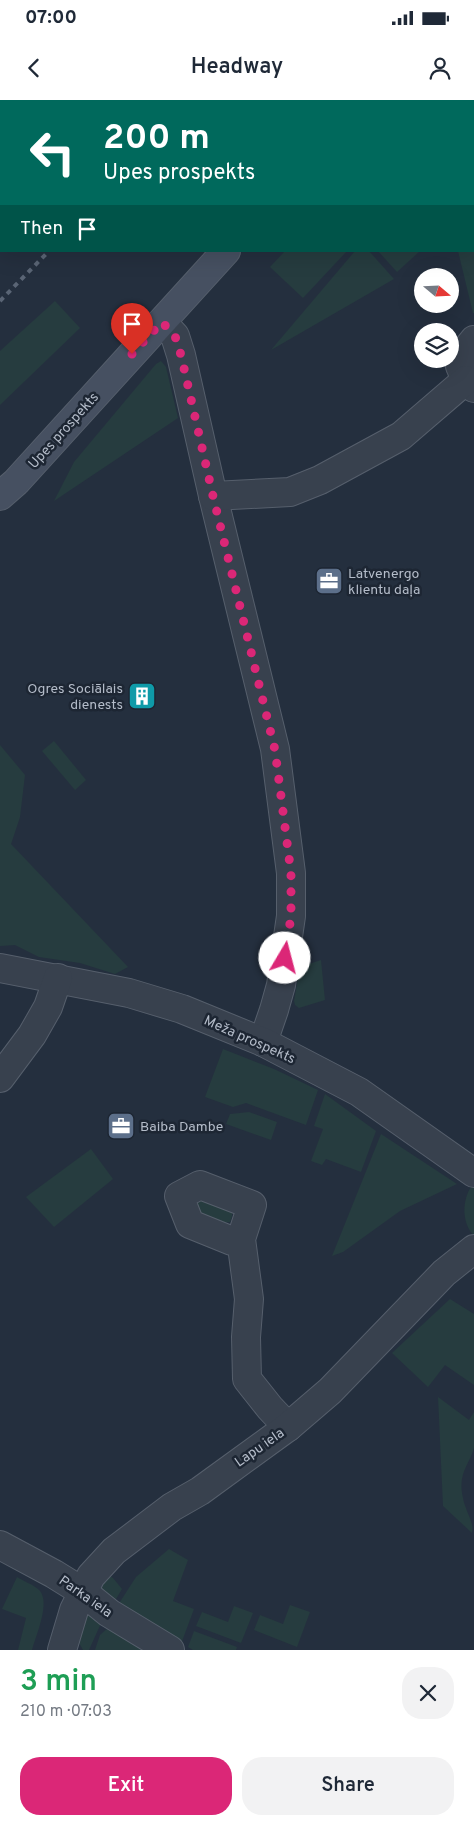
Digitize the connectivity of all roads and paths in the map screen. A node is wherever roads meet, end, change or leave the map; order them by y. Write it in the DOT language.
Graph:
graph roads {
  1 [pos="225,252"];
  2 [pos="162,322"];
  3 [pos="474,340"];
  4 [pos="470,384"];
  5 [pos="0,496"];
  6 [pos="213,496"];
  7 [pos="0,968"];
  8 [pos="58,978"];
  9 [pos="263,1042"];
  10 [pos="0,1078"];
  11 [pos="474,1173"];
  12 [pos="241,1239"];
  13 [pos="474,1249"];
  14 [pos="288,1427"];
  15 [pos="0,1546"];
  16 [pos="83,1592"];
  17 [pos="62,1650"];
  18 [pos="170,1650"];
  1 -- 2 [label="main road, Upes prospekts"];
  2 -- 5 [label="main road, Upes prospekts"];
  2 -- 6 [label="street"];
  3 -- 4 [label="street"];
  4 -- 6 [label="street"];
  6 -- 9 [label="street"];
  7 -- 8 [label="street, Meža prospekts"];
  8 -- 9 [label="street, Meža prospekts"];
  8 -- 10 [label="street"];
  9 -- 11 [label="street, Meža prospekts"];
  12 -- 14 [label="street"];
  13 -- 14 [label="street, Lapu iela"];
  14 -- 16 [label="street, Lapu iela"];
  15 -- 16 [label="street, Parka iela"];
  16 -- 17 [label="street, Lapu iela"];
  16 -- 18 [label="street, Parka iela"];
}
